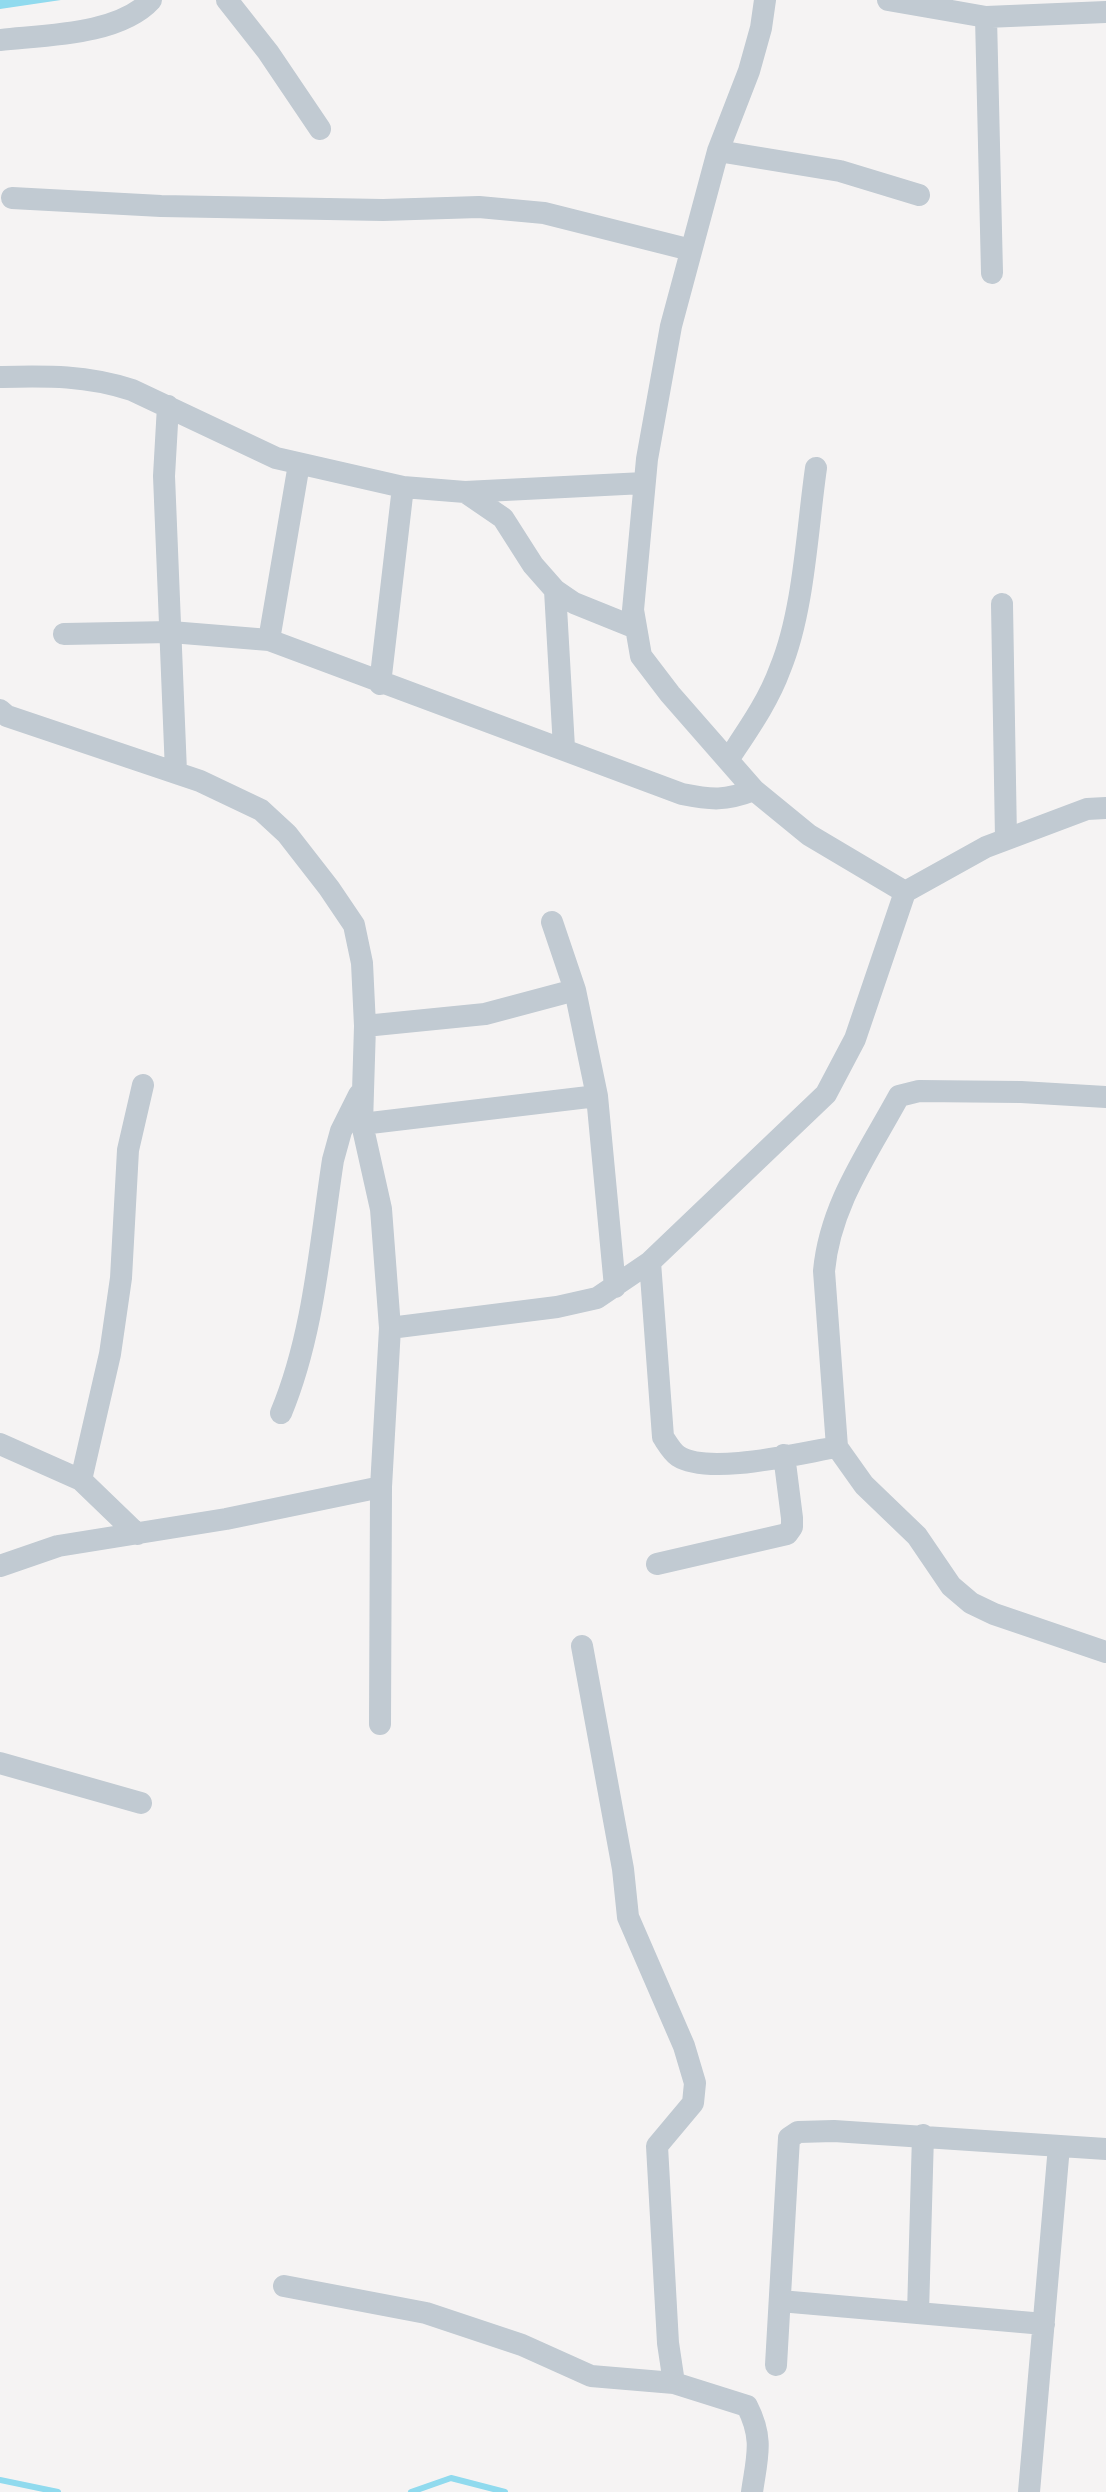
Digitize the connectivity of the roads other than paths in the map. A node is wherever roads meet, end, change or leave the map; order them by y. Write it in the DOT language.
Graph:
graph roads {
  1 [pos="151,0"];
  2 [pos="227,0"];
  3 [pos="765,0"];
  4 [pos="888,0"];
  5 [pos="1106,12"];
  6 [pos="986,17"];
  7 [pos="0,40"];
  8 [pos="320,129"];
  9 [pos="718,151"];
  10 [pos="919,195"];
  11 [pos="12,198"];
  12 [pos="691,250"];
  13 [pos="992,273"];
  14 [pos="0,377"];
  15 [pos="168,406"];
  16 [pos="299,464"];
  17 [pos="816,468"];
  18 [pos="644,483"];
  19 [pos="403,487"];
  20 [pos="465,492"];
  21 [pos="555,590"];
  22 [pos="1002,604"];
  23 [pos="636,628"];
  24 [pos="171,632"];
  25 [pos="64,634"];
  26 [pos="269,640"];
  27 [pos="380,684"];
  28 [pos="0,710"];
  29 [pos="564,748"];
  30 [pos="728,760"];
  31 [pos="176,772"];
  32 [pos="754,790"];
  33 [pos="1106,808"];
  34 [pos="1006,839"];
  35 [pos="905,892"];
  36 [pos="552,922"];
  37 [pos="575,990"];
  38 [pos="365,1026"];
  39 [pos="143,1085"];
  40 [pos="363,1087"];
  41 [pos="597,1096"];
  42 [pos="1106,1097"];
  43 [pos="362,1124"];
  44 [pos="650,1262"];
  45 [pos="615,1287"];
  46 [pos="390,1328"];
  47 [pos="281,1413"];
  48 [pos="0,1444"];
  49 [pos="837,1447"];
  50 [pos="784,1455"];
  51 [pos="81,1480"];
  52 [pos="381,1487"];
  53 [pos="137,1534"];
  54 [pos="657,1564"];
  55 [pos="0,1566"];
  56 [pos="582,1646"];
  57 [pos="1106,1652"];
  58 [pos="380,1724"];
  59 [pos="0,1763"];
  60 [pos="141,1803"];
  61 [pos="923,2135"];
  62 [pos="1059,2146"];
  63 [pos="1106,2149"];
  64 [pos="284,2286"];
  65 [pos="780,2301"];
  66 [pos="918,2313"];
  67 [pos="1044,2324"];
  68 [pos="776,2365"];
  69 [pos="674,2383"];
  70 [pos="752,2492"];
  71 [pos="1029,2492"];
  1 -- 7 [label="street"];
  2 -- 8 [label="street"];
  3 -- 9 [label="street"];
  4 -- 6 [label="street"];
  5 -- 6 [label="street"];
  6 -- 13 [label="street"];
  9 -- 10 [label="street"];
  9 -- 12 [label="street"];
  11 -- 12 [label="street"];
  12 -- 18 [label="street"];
  14 -- 15 [label="street"];
  15 -- 16 [label="street"];
  15 -- 24 [label="street"];
  16 -- 19 [label="street"];
  16 -- 26 [label="street"];
  17 -- 30 [label="street"];
  18 -- 20 [label="street"];
  18 -- 23 [label="street"];
  19 -- 20 [label="street"];
  19 -- 27 [label="street"];
  20 -- 21 [label="street"];
  21 -- 23 [label="street"];
  21 -- 29 [label="street"];
  22 -- 34 [label="street"];
  23 -- 30 [label="street"];
  24 -- 25 [label="street"];
  24 -- 26 [label="street"];
  24 -- 31 [label="street"];
  26 -- 27 [label="street"];
  27 -- 29 [label="street"];
  28 -- 31 [label="street"];
  29 -- 32 [label="street"];
  30 -- 32 [label="street"];
  31 -- 38 [label="street"];
  32 -- 35 [label="street"];
  33 -- 34 [label="street"];
  34 -- 35 [label="street"];
  35 -- 44 [label="street"];
  36 -- 37 [label="street"];
  37 -- 38 [label="street"];
  37 -- 41 [label="street"];
  38 -- 40 [label="street"];
  39 -- 51 [label="street"];
  40 -- 43 [label="street"];
  40 -- 47 [label="street"];
  41 -- 43 [label="street"];
  41 -- 45 [label="street"];
  42 -- 49 [label="street"];
  43 -- 46 [label="street"];
  44 -- 45 [label="street"];
  44 -- 50 [label="street"];
  45 -- 46 [label="street"];
  46 -- 52 [label="street"];
  48 -- 51 [label="street"];
  49 -- 50 [label="street"];
  49 -- 57 [label="street"];
  50 -- 54 [label="street"];
  51 -- 53 [label="street"];
  52 -- 53 [label="street"];
  52 -- 58 [label="street"];
  53 -- 55 [label="street"];
  56 -- 69 [label="street"];
  59 -- 60 [label="street"];
  61 -- 62 [label="street"];
  61 -- 65 [label="street"];
  61 -- 66 [label="street"];
  62 -- 63 [label="street"];
  62 -- 67 [label="street"];
  64 -- 69 [label="street"];
  65 -- 66 [label="street"];
  65 -- 68 [label="street"];
  66 -- 67 [label="street"];
  67 -- 71 [label="street"];
  69 -- 70 [label="street"];
}
